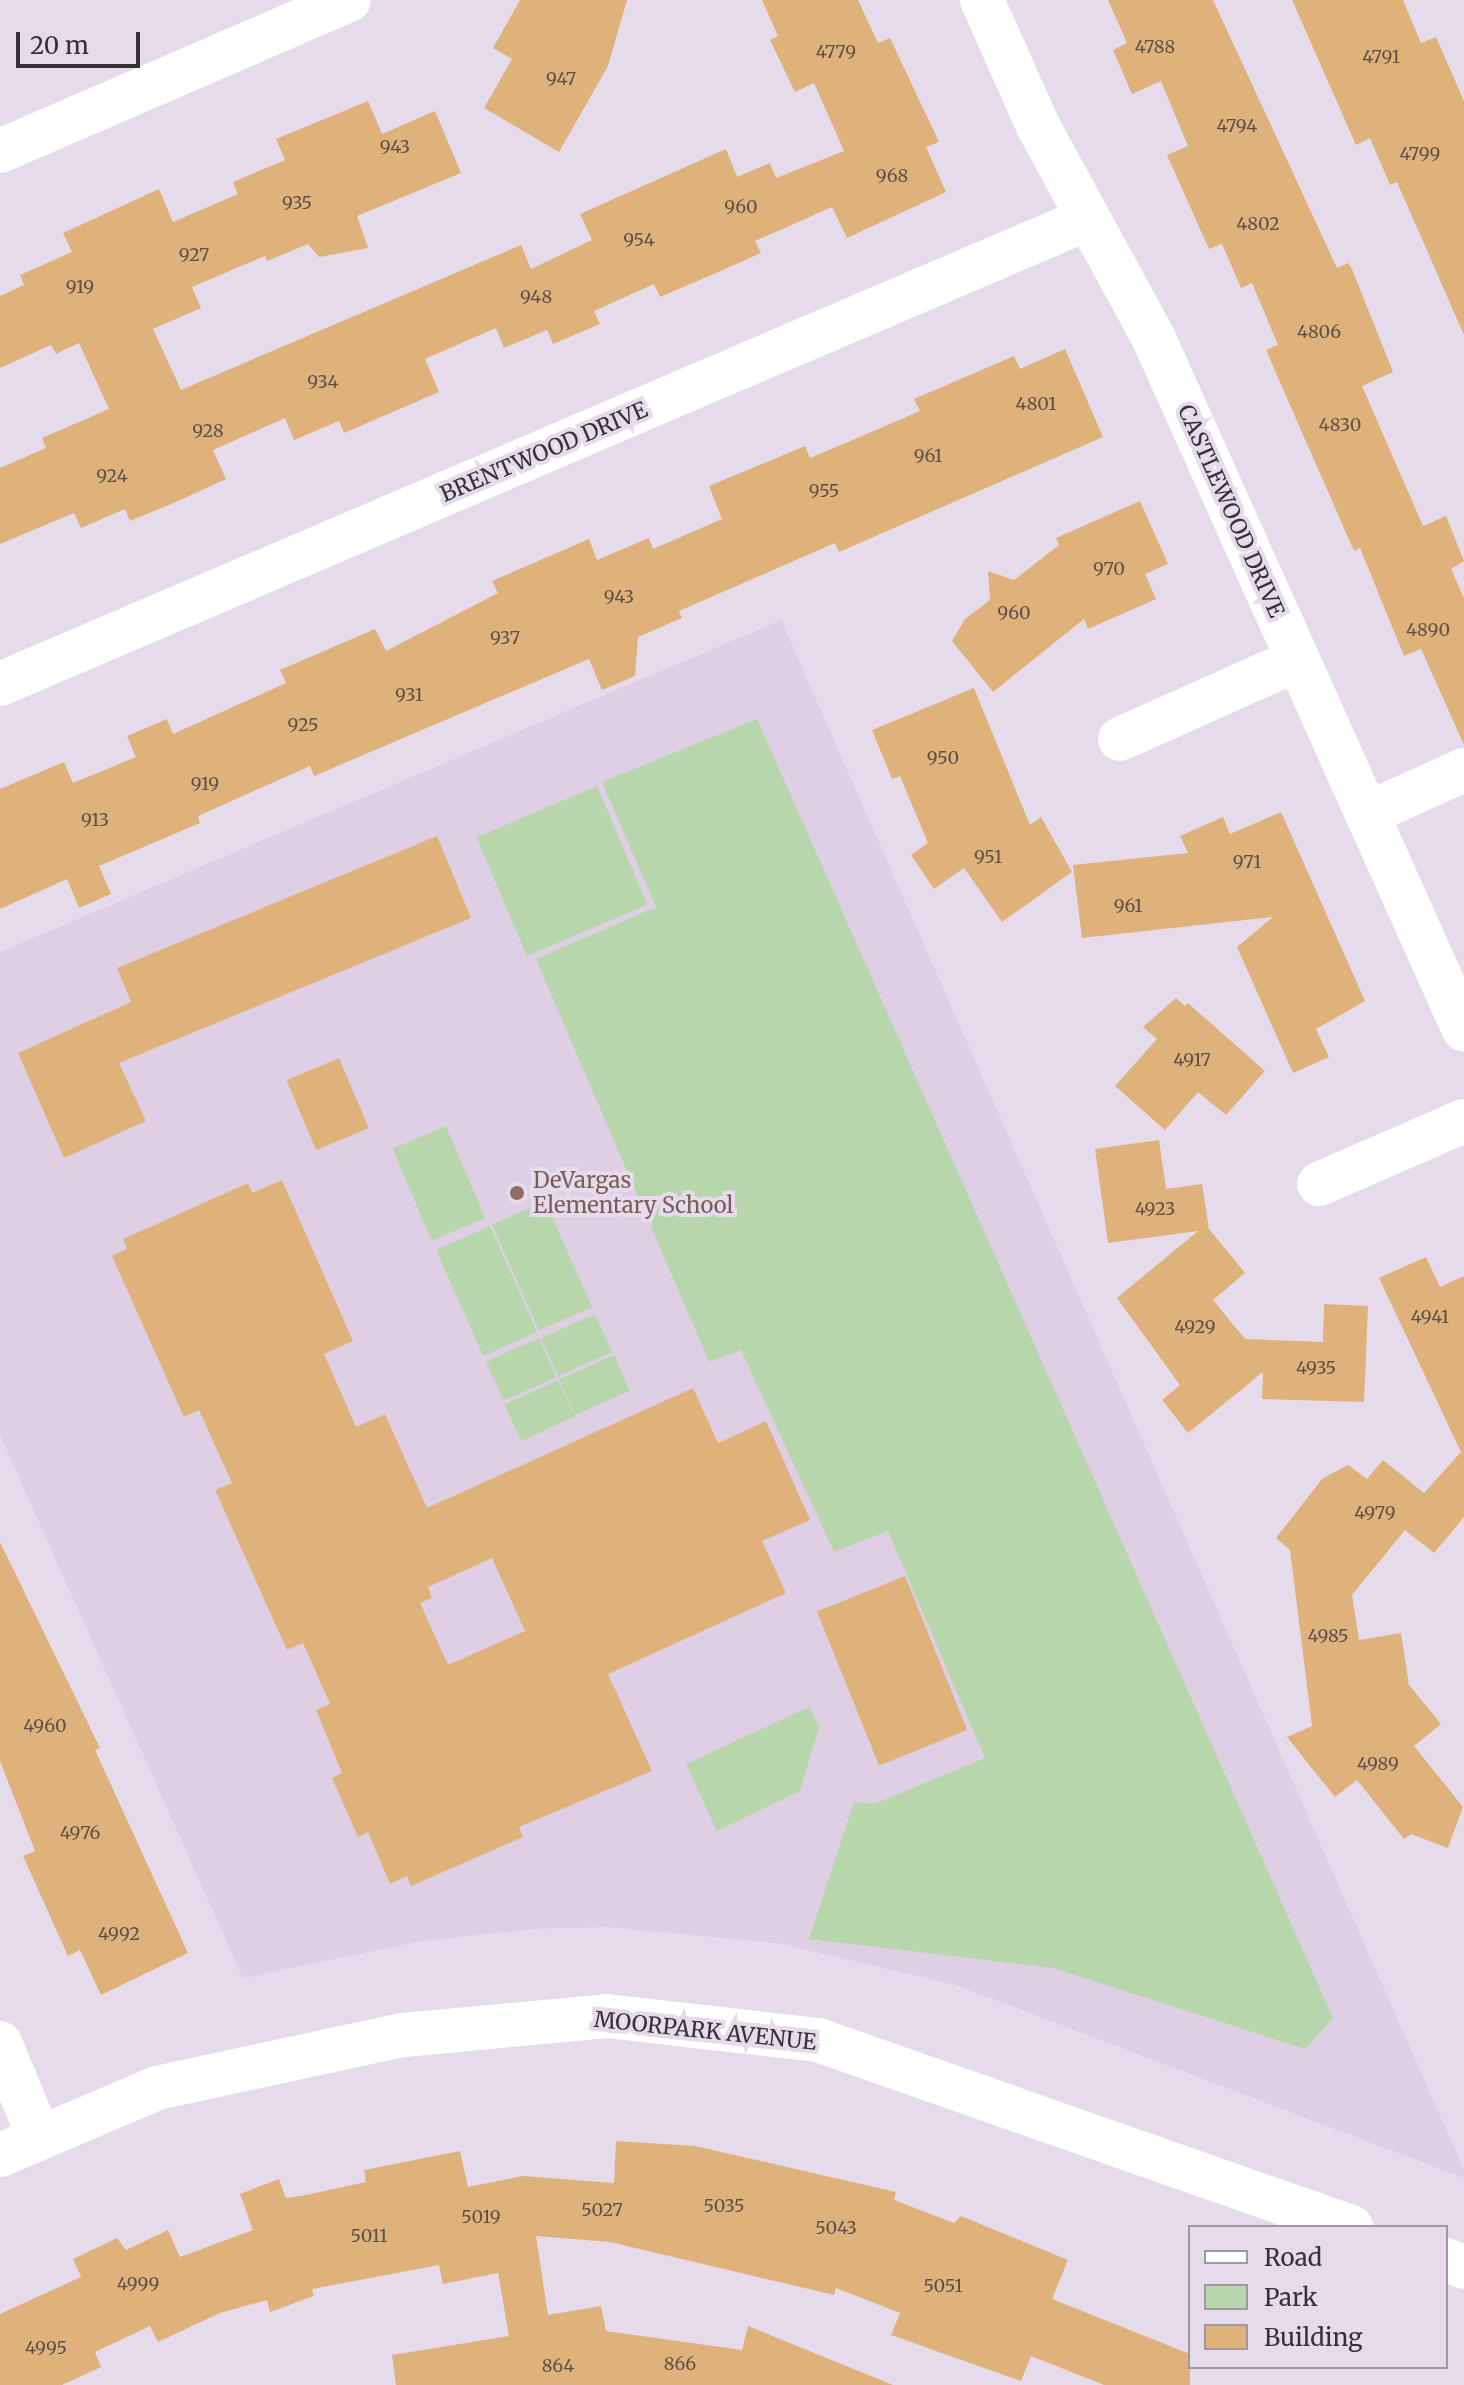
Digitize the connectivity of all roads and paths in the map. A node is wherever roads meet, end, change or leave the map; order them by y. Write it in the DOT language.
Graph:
graph roads {
  1 [pos="349,0"];
  2 [pos="982,0"];
  3 [pos="0,151"];
  4 [pos="1087,219"];
  5 [pos="1297,660"];
  6 [pos="0,684"];
  7 [pos="1120,739"];
  8 [pos="1464,770"];
  9 [pos="1369,813"];
  10 [pos="1464,1030"];
  11 [pos="1464,1121"];
  12 [pos="1319,1184"];
  13 [pos="0,2043"];
  14 [pos="19,2146"];
  15 [pos="1345,2225"];
  1 -- 3 [label="street"];
  2 -- 4 [label="street, CASTLEWOOD DRIVE"];
  4 -- 5 [label="street, CASTLEWOOD DRIVE"];
  4 -- 6 [label="street, BRENTWOOD DRIVE"];
  5 -- 7 [label="street"];
  5 -- 9 [label="street, CASTLEWOOD DRIVE"];
  8 -- 9 [label="street"];
  9 -- 10 [label="street, CASTLEWOOD DRIVE"];
  11 -- 12 [label="street"];
  13 -- 14 [label="street"];
  14 -- 15 [label="street, MOORPARK AVENUE"];
}
